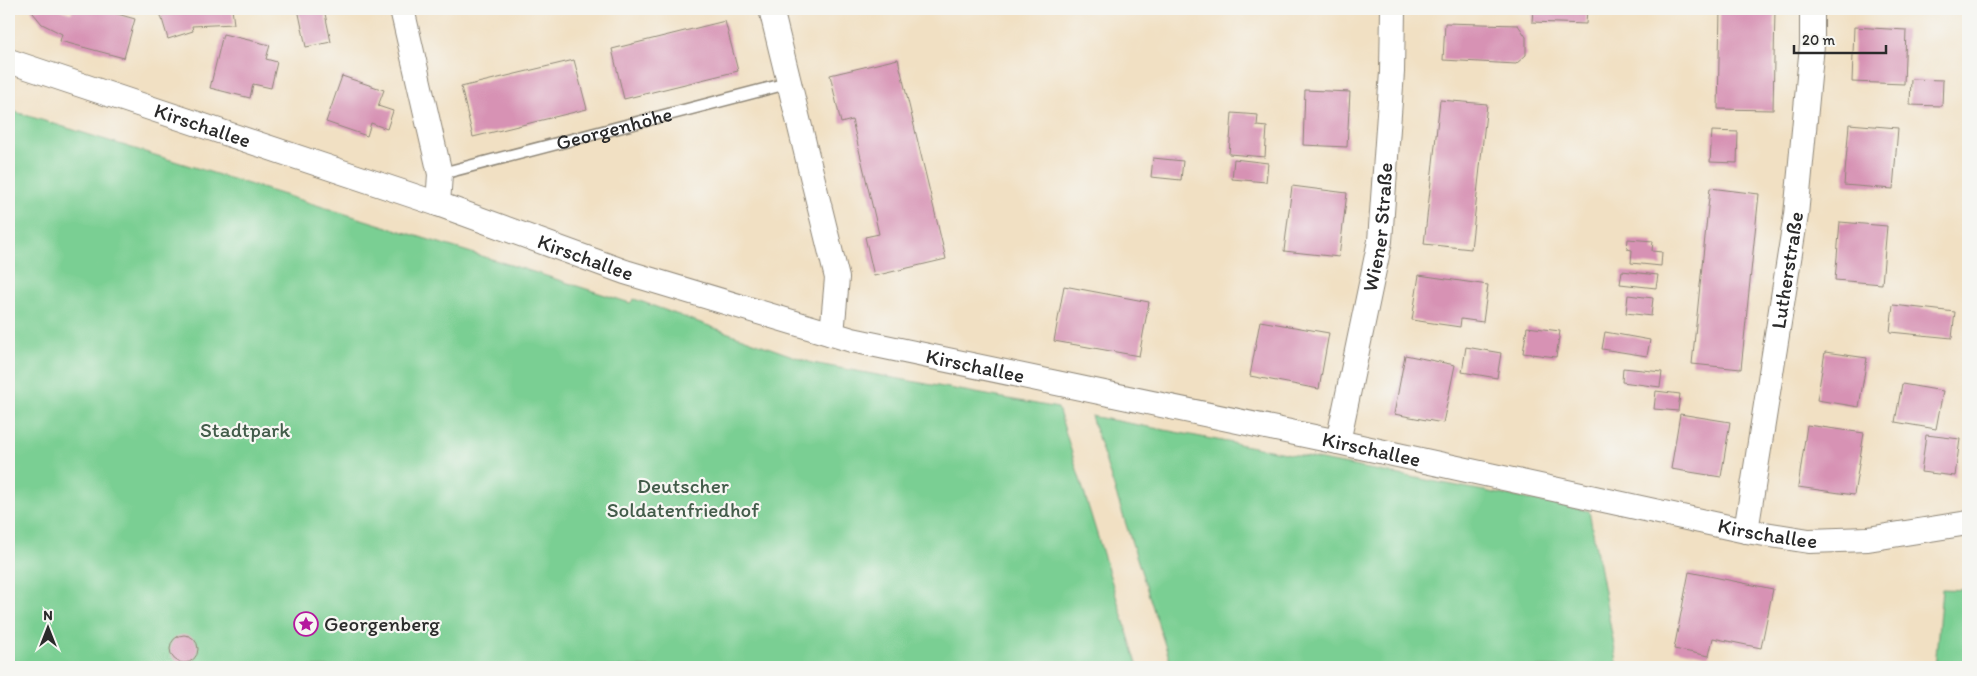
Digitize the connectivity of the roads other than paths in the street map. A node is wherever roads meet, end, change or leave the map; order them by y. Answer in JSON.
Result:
{"nodes":[{"id":1,"x":402,"y":9,"type":"edge"},
{"id":2,"x":771,"y":9,"type":"edge"},
{"id":3,"x":1393,"y":9,"type":"edge"},
{"id":4,"x":1812,"y":9,"type":"edge"},
{"id":5,"x":9,"y":61,"type":"edge"},
{"id":6,"x":789,"y":83,"type":"junction"},
{"id":7,"x":440,"y":174,"type":"junction"},
{"id":8,"x":438,"y":204,"type":"junction"},
{"id":9,"x":832,"y":334,"type":"junction"},
{"id":10,"x":1338,"y":442,"type":"junction"},
{"id":11,"x":1968,"y":523,"type":"edge"},
{"id":12,"x":1746,"y":531,"type":"junction"}],
"edges":[{"from":1,"to":7,"type":"street"},
{"from":2,"to":6,"type":"street"},
{"from":3,"to":10,"type":"street","name":"Wiener Straße"},
{"from":4,"to":12,"type":"street","name":"Lutherstraße"},
{"from":5,"to":8,"type":"street","name":"Kirschallee"},
{"from":6,"to":7,"type":"lane","name":"Georgenhöhe"},
{"from":6,"to":9,"type":"street"},
{"from":7,"to":8,"type":"street"},
{"from":8,"to":9,"type":"street","name":"Kirschallee"},
{"from":9,"to":10,"type":"street","name":"Kirschallee"},
{"from":10,"to":12,"type":"street","name":"Kirschallee"},
{"from":11,"to":12,"type":"street","name":"Kirschallee"}]}
